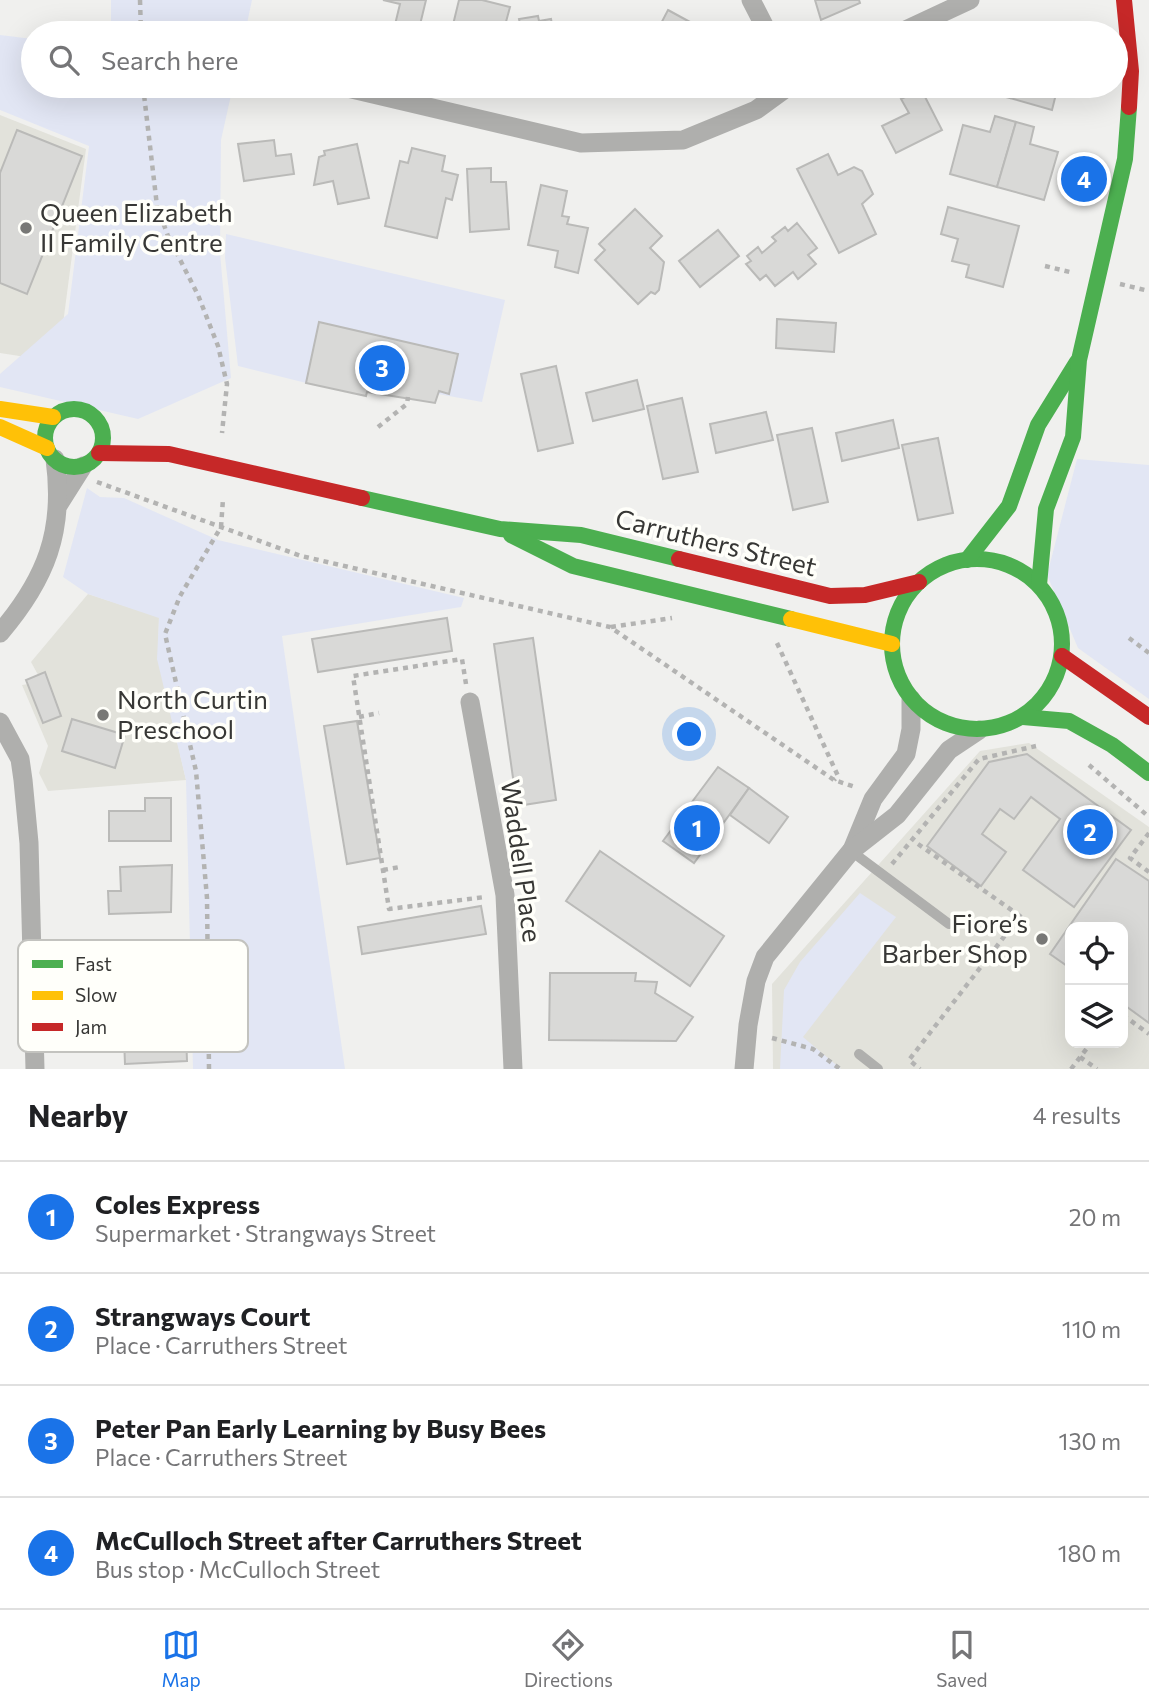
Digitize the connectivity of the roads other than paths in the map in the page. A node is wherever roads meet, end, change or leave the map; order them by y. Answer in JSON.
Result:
{"nodes":[{"id":1,"x":751,"y":0,"type":"edge"},
{"id":2,"x":970,"y":0,"type":"edge"},
{"id":3,"x":1124,"y":0,"type":"edge"},
{"id":4,"x":762,"y":21,"type":"edge"},
{"id":5,"x":925,"y":21,"type":"edge"},
{"id":6,"x":1126,"y":21,"type":"edge"},
{"id":7,"x":1128,"y":41,"type":"edge"},
{"id":8,"x":390,"y":98,"type":"edge"},
{"id":9,"x":772,"y":98,"type":"edge"},
{"id":10,"x":1079,"y":360,"type":"junction"},
{"id":11,"x":0,"y":409,"type":"edge"},
{"id":12,"x":54,"y":417,"type":"junction"},
{"id":13,"x":97,"y":419,"type":"junction"},
{"id":14,"x":0,"y":427,"type":"edge"},
{"id":15,"x":51,"y":454,"type":"junction"},
{"id":16,"x":169,"y":454,"type":"junction"},
{"id":17,"x":91,"y":466,"type":"junction"},
{"id":18,"x":59,"y":504,"type":"junction"},
{"id":19,"x":499,"y":529,"type":"junction"},
{"id":20,"x":967,"y":560,"type":"junction"},
{"id":21,"x":919,"y":582,"type":"junction"},
{"id":22,"x":1039,"y":585,"type":"junction"},
{"id":23,"x":0,"y":633,"type":"edge"},
{"id":24,"x":892,"y":644,"type":"junction"},
{"id":25,"x":1062,"y":656,"type":"junction"},
{"id":26,"x":911,"y":699,"type":"junction"},
{"id":27,"x":470,"y":702,"type":"road end"},
{"id":28,"x":1023,"y":716,"type":"junction"},
{"id":29,"x":1149,"y":717,"type":"edge"},
{"id":30,"x":0,"y":722,"type":"edge"},
{"id":31,"x":979,"y":730,"type":"junction"},
{"id":32,"x":1149,"y":773,"type":"edge"},
{"id":33,"x":851,"y":851,"type":"junction"},
{"id":34,"x":949,"y":924,"type":"dead end"},
{"id":35,"x":32,"y":940,"type":"edge"},
{"id":36,"x":859,"y":1054,"type":"dead end"},
{"id":37,"x":513,"y":1069,"type":"edge"},
{"id":38,"x":744,"y":1069,"type":"edge"},
{"id":39,"x":878,"y":1069,"type":"edge"}],
"edges":[{"from":1,"to":4,"type":"street"},
{"from":2,"to":5,"type":"street"},
{"from":3,"to":6,"type":"main road"},
{"from":7,"to":10,"type":"main road"},
{"from":8,"to":9,"type":"street"},
{"from":10,"to":20,"type":"main road"},
{"from":10,"to":22,"type":"main road"},
{"from":11,"to":12,"type":"main road"},
{"from":12,"to":13,"type":"main road"},
{"from":12,"to":15,"type":"main road"},
{"from":13,"to":16,"type":"main road","name":"Carruthers Street"},
{"from":13,"to":17,"type":"main road"},
{"from":14,"to":15,"type":"main road"},
{"from":15,"to":17,"type":"main road"},
{"from":15,"to":18,"type":"street"},
{"from":16,"to":17,"type":"main road","name":"Carruthers Street"},
{"from":16,"to":19,"type":"main road","name":"Carruthers Street"},
{"from":17,"to":18,"type":"street"},
{"from":18,"to":23,"type":"street"},
{"from":19,"to":21,"type":"main road","name":"Carruthers Street"},
{"from":19,"to":24,"type":"main road","name":"Carruthers Street"},
{"from":20,"to":21,"type":"main road"},
{"from":20,"to":22,"type":"main road"},
{"from":21,"to":24,"type":"main road"},
{"from":22,"to":25,"type":"main road"},
{"from":24,"to":26,"type":"main road"},
{"from":25,"to":28,"type":"main road"},
{"from":25,"to":29,"type":"main road"},
{"from":26,"to":31,"type":"main road"},
{"from":26,"to":33,"type":"street"},
{"from":27,"to":37,"type":"street","name":"Waddell Place"},
{"from":28,"to":31,"type":"main road"},
{"from":28,"to":32,"type":"main road"},
{"from":30,"to":35,"type":"street"},
{"from":31,"to":33,"type":"street"},
{"from":33,"to":34,"type":"lane"},
{"from":33,"to":38,"type":"street"},
{"from":36,"to":39,"type":"lane"}]}
